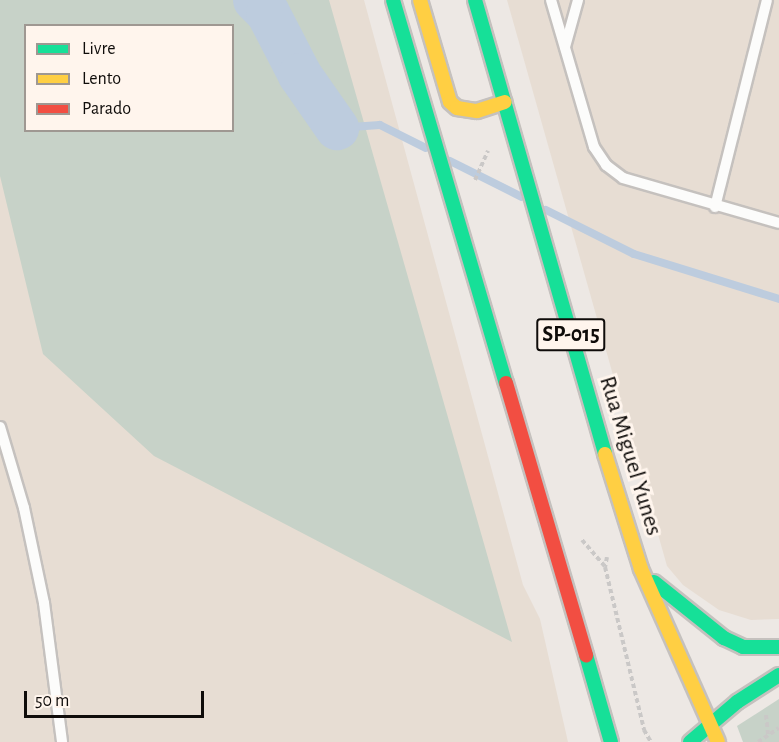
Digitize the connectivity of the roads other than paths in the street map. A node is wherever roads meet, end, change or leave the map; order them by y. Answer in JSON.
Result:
{"nodes":[{"id":1,"x":393,"y":0,"type":"edge"},
{"id":2,"x":420,"y":0,"type":"edge"},
{"id":3,"x":476,"y":0,"type":"edge"},
{"id":4,"x":551,"y":0,"type":"edge"},
{"id":5,"x":578,"y":0,"type":"edge"},
{"id":6,"x":767,"y":0,"type":"edge"},
{"id":7,"x":565,"y":47,"type":"junction"},
{"id":8,"x":505,"y":102,"type":"junction"},
{"id":9,"x":715,"y":207,"type":"junction"},
{"id":10,"x":779,"y":223,"type":"edge"},
{"id":11,"x":0,"y":427,"type":"edge"},
{"id":12,"x":641,"y":569,"type":"junction"},
{"id":13,"x":779,"y":647,"type":"edge"},
{"id":14,"x":779,"y":675,"type":"edge"},
{"id":15,"x":710,"y":722,"type":"junction"},
{"id":16,"x":62,"y":742,"type":"edge"},
{"id":17,"x":611,"y":742,"type":"edge"},
{"id":18,"x":690,"y":742,"type":"edge"},
{"id":19,"x":718,"y":742,"type":"edge"}],
"edges":[{"from":1,"to":17,"type":"main road"},
{"from":2,"to":8,"type":"main road"},
{"from":3,"to":8,"type":"main road","name":"Rua Miguel Yunes","number":"SP-015"},
{"from":4,"to":7,"type":"lane"},
{"from":5,"to":7,"type":"lane"},
{"from":6,"to":9,"type":"lane"},
{"from":7,"to":9,"type":"lane"},
{"from":8,"to":12,"type":"main road","name":"Rua Miguel Yunes","number":"SP-015"},
{"from":9,"to":10,"type":"lane"},
{"from":11,"to":16,"type":"lane"},
{"from":12,"to":13,"type":"main road"},
{"from":12,"to":15,"type":"main road","name":"Rua Miguel Yunes","number":"SP-015"},
{"from":14,"to":15,"type":"main road"},
{"from":15,"to":18,"type":"main road"},
{"from":15,"to":19,"type":"main road","name":"Rua Miguel Yunes","number":"SP-015"}]}
